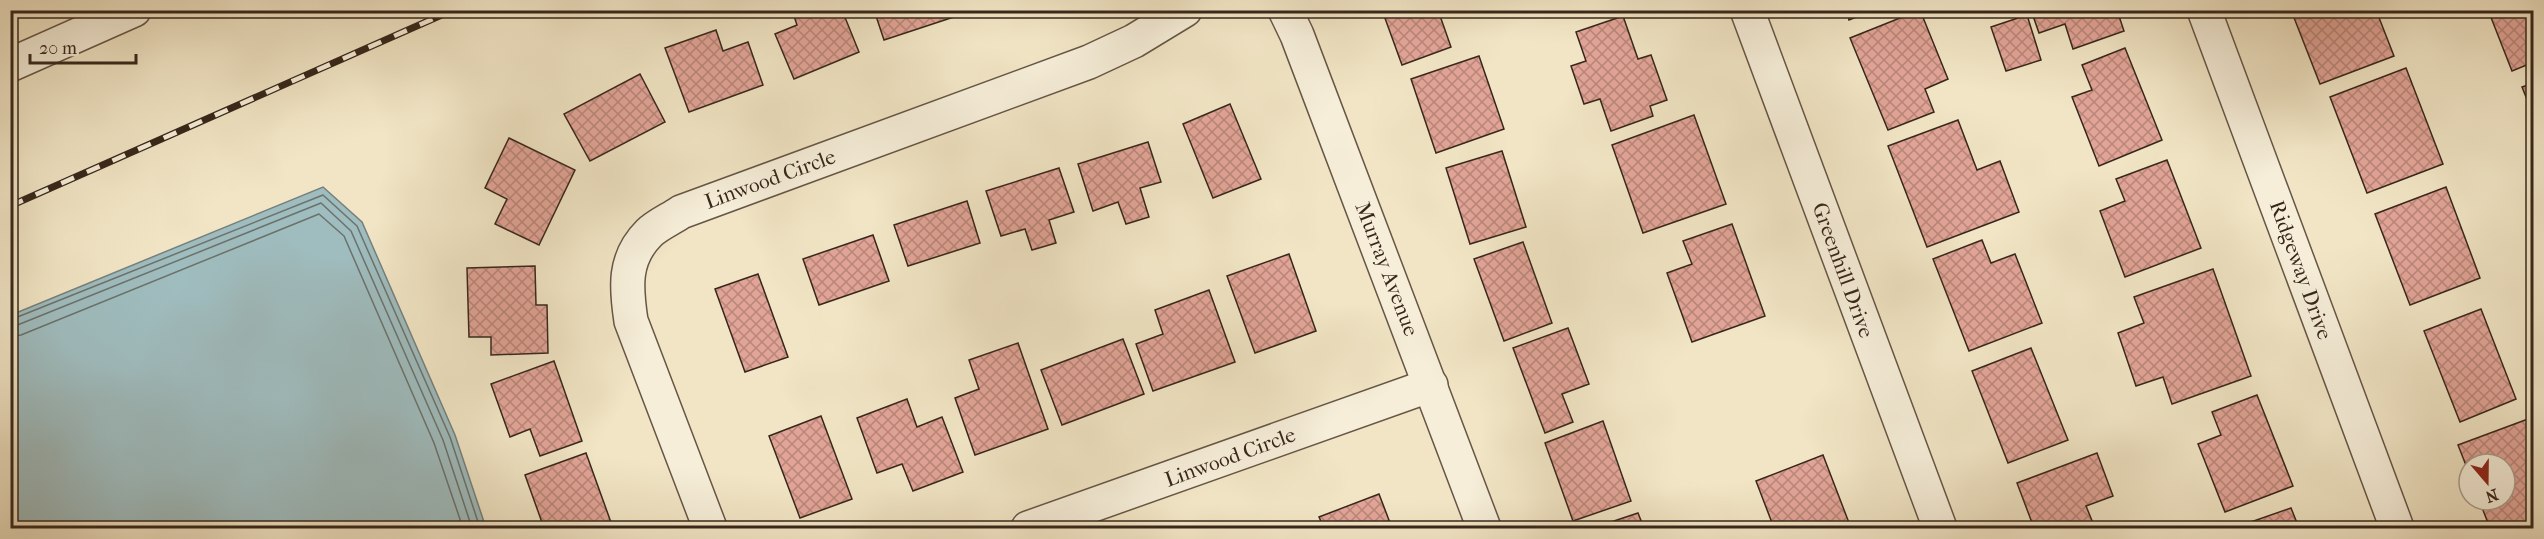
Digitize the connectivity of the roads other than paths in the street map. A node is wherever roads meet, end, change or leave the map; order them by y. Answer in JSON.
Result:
{"nodes":[{"id":1,"x":134,"y":10,"type":"edge"},
{"id":2,"x":1185,"y":10,"type":"edge"},
{"id":3,"x":1285,"y":10,"type":"edge"},
{"id":4,"x":1747,"y":10,"type":"edge"},
{"id":5,"x":2204,"y":10,"type":"edge"},
{"id":6,"x":10,"y":65,"type":"edge"},
{"id":7,"x":1431,"y":385,"type":"junction"},
{"id":8,"x":710,"y":528,"type":"edge"},
{"id":9,"x":1028,"y":528,"type":"edge"},
{"id":10,"x":1485,"y":528,"type":"edge"},
{"id":11,"x":1940,"y":528,"type":"edge"},
{"id":12,"x":2397,"y":528,"type":"edge"}],
"edges":[{"from":1,"to":6,"type":"street"},
{"from":2,"to":8,"type":"street","name":"Linwood Circle"},
{"from":3,"to":7,"type":"street","name":"Murray Avenue"},
{"from":4,"to":11,"type":"street","name":"Greenhill Drive"},
{"from":5,"to":12,"type":"street","name":"Ridgeway Drive"},
{"from":7,"to":9,"type":"street","name":"Linwood Circle"},
{"from":7,"to":10,"type":"street","name":"Murray Avenue"}]}
